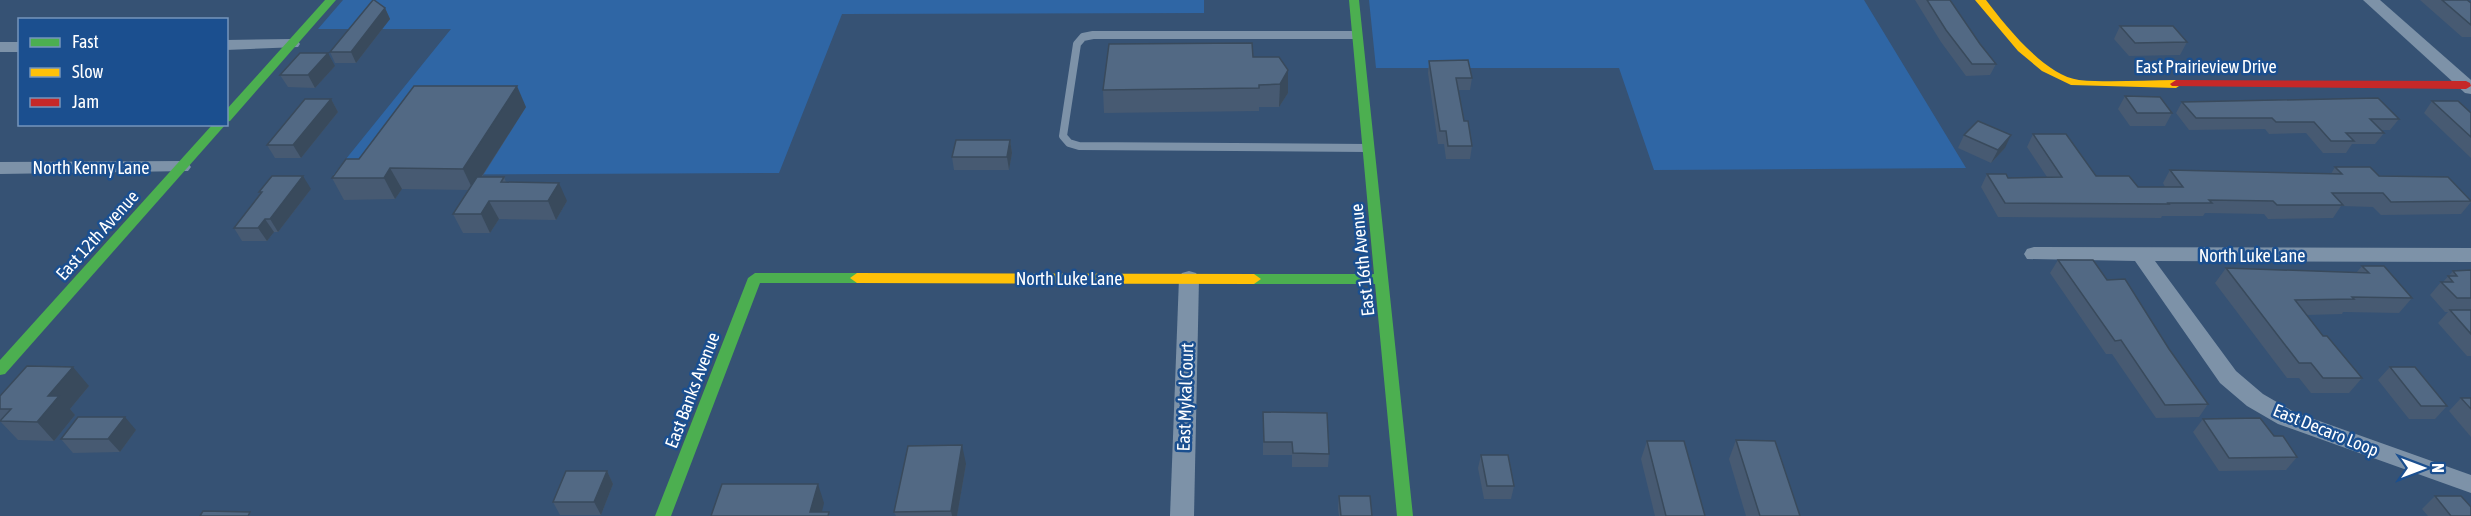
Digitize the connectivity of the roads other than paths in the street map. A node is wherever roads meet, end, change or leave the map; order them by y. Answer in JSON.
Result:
{"nodes":[{"id":1,"x":331,"y":0,"type":"edge"},
{"id":2,"x":1354,"y":0,"type":"edge"},
{"id":3,"x":1980,"y":0,"type":"edge"},
{"id":4,"x":2372,"y":0,"type":"edge"},
{"id":5,"x":1357,"y":34,"type":"junction"},
{"id":6,"x":292,"y":44,"type":"junction"},
{"id":7,"x":228,"y":45,"type":"edge"},
{"id":8,"x":0,"y":47,"type":"edge"},
{"id":9,"x":18,"y":47,"type":"edge"},
{"id":10,"x":2468,"y":87,"type":"edge"},
{"id":11,"x":228,"y":115,"type":"edge"},
{"id":12,"x":218,"y":126,"type":"edge"},
{"id":13,"x":1369,"y":148,"type":"junction"},
{"id":14,"x":182,"y":167,"type":"junction"},
{"id":15,"x":0,"y":168,"type":"edge"},
{"id":16,"x":2034,"y":254,"type":"dead end"},
{"id":17,"x":2140,"y":254,"type":"junction"},
{"id":18,"x":2471,"y":255,"type":"edge"},
{"id":19,"x":755,"y":278,"type":"joint"},
{"id":20,"x":1189,"y":278,"type":"junction"},
{"id":21,"x":1382,"y":279,"type":"junction"},
{"id":22,"x":0,"y":370,"type":"edge"},
{"id":23,"x":2471,"y":484,"type":"edge"},
{"id":24,"x":663,"y":516,"type":"edge"},
{"id":25,"x":1182,"y":516,"type":"edge"},
{"id":26,"x":1405,"y":516,"type":"edge"}],
"edges":[{"from":1,"to":6,"type":"street"},
{"from":2,"to":5,"type":"street","name":"East 16th Avenue"},
{"from":3,"to":10,"type":"street","name":"East Prairieview Drive"},
{"from":4,"to":10,"type":"street"},
{"from":5,"to":13,"type":"street","name":"East 16th Avenue"},
{"from":5,"to":13,"type":"lane"},
{"from":6,"to":7,"type":"street"},
{"from":6,"to":11,"type":"street"},
{"from":8,"to":9,"type":"street"},
{"from":12,"to":14,"type":"street","name":"East 12th Avenue"},
{"from":13,"to":21,"type":"street","name":"East 16th Avenue"},
{"from":14,"to":15,"type":"street","name":"North Kenny Lane"},
{"from":14,"to":22,"type":"street","name":"East 12th Avenue"},
{"from":16,"to":17,"type":"street","name":"North Luke Lane"},
{"from":17,"to":18,"type":"street","name":"North Luke Lane"},
{"from":17,"to":23,"type":"street","name":"East Decaro Loop"},
{"from":19,"to":20,"type":"street","name":"North Luke Lane"},
{"from":19,"to":24,"type":"street","name":"East Banks Avenue"},
{"from":20,"to":21,"type":"street","name":"North Luke Lane"},
{"from":20,"to":25,"type":"street","name":"East Mykal Court"},
{"from":21,"to":26,"type":"street","name":"East 16th Avenue"}]}
